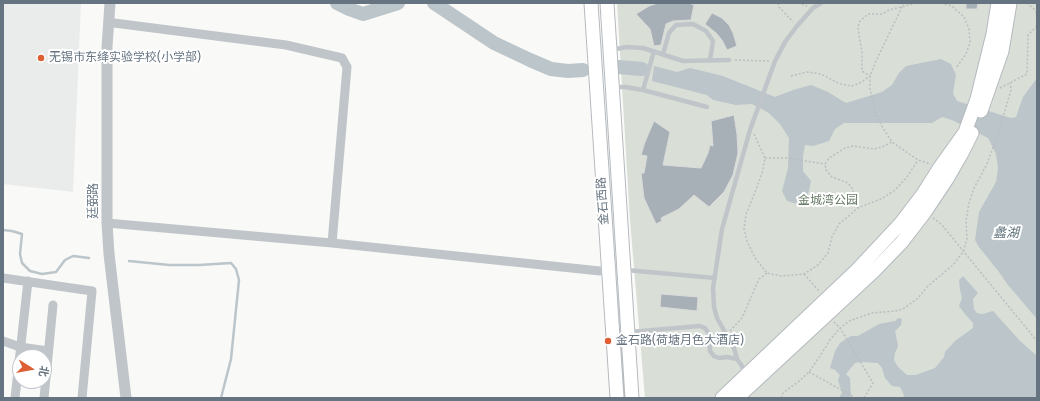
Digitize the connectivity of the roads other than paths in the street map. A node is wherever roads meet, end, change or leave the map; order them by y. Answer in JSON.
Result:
{"nodes":[{"id":1,"x":110,"y":3,"type":"edge"},
{"id":2,"x":116,"y":3,"type":"edge"},
{"id":3,"x":591,"y":3,"type":"edge"},
{"id":4,"x":607,"y":3,"type":"edge"},
{"id":5,"x":821,"y":3,"type":"edge"},
{"id":6,"x":998,"y":3,"type":"edge"},
{"id":7,"x":1010,"y":3,"type":"edge"},
{"id":8,"x":114,"y":23,"type":"junction"},
{"id":9,"x":610,"y":50,"type":"junction"},
{"id":10,"x":654,"y":51,"type":"junction"},
{"id":11,"x":663,"y":54,"type":"junction"},
{"id":12,"x":710,"y":60,"type":"junction"},
{"id":13,"x":729,"y":60,"type":"road end"},
{"id":14,"x":613,"y":87,"type":"junction"},
{"id":15,"x":643,"y":90,"type":"junction"},
{"id":16,"x":981,"y":102,"type":"junction"},
{"id":17,"x":707,"y":107,"type":"dead end"},
{"id":18,"x":968,"y":133,"type":"junction"},
{"id":19,"x":110,"y":223,"type":"junction"},
{"id":20,"x":332,"y":243,"type":"junction"},
{"id":21,"x":608,"y":270,"type":"junction"},
{"id":22,"x":624,"y":270,"type":"junction"},
{"id":23,"x":3,"y":278,"type":"edge"},
{"id":24,"x":715,"y":278,"type":"junction"},
{"id":25,"x":28,"y":281,"type":"junction"},
{"id":26,"x":53,"y":305,"type":"dead end"},
{"id":27,"x":628,"y":332,"type":"junction"},
{"id":28,"x":3,"y":341,"type":"edge"},
{"id":29,"x":20,"y":347,"type":"junction"},
{"id":30,"x":34,"y":349,"type":"edge"},
{"id":31,"x":48,"y":349,"type":"edge"},
{"id":32,"x":737,"y":359,"type":"junction"},
{"id":33,"x":745,"y":388,"type":"edge"},
{"id":34,"x":15,"y":398,"type":"edge"},
{"id":35,"x":82,"y":398,"type":"edge"},
{"id":36,"x":126,"y":398,"type":"edge"},
{"id":37,"x":132,"y":398,"type":"edge"},
{"id":38,"x":617,"y":398,"type":"edge"},
{"id":39,"x":632,"y":398,"type":"edge"},
{"id":40,"x":722,"y":398,"type":"edge"}],
"edges":[{"from":1,"to":19,"type":"street","name":"廷弼路"},
{"from":2,"to":8,"type":"street","name":"廷弼路"},
{"from":3,"to":21,"type":"main road","name":"金石西路"},
{"from":4,"to":9,"type":"main road","name":"金石西路"},
{"from":5,"to":24,"type":"lane"},
{"from":6,"to":16,"type":"main road"},
{"from":7,"to":16,"type":"main road"},
{"from":8,"to":19,"type":"street","name":"廷弼路"},
{"from":8,"to":20,"type":"street"},
{"from":9,"to":10,"type":"lane"},
{"from":9,"to":14,"type":"main road","name":"金石西路"},
{"from":10,"to":11,"type":"lane"},
{"from":10,"to":15,"type":"lane"},
{"from":11,"to":12,"type":"lane"},
{"from":11,"to":12,"type":"lane"},
{"from":12,"to":13,"type":"lane"},
{"from":14,"to":15,"type":"lane"},
{"from":14,"to":22,"type":"main road","name":"金石西路"},
{"from":15,"to":17,"type":"lane"},
{"from":16,"to":18,"type":"main road"},
{"from":18,"to":33,"type":"main road"},
{"from":18,"to":33,"type":"main road"},
{"from":19,"to":20,"type":"street"},
{"from":19,"to":36,"type":"street","name":"廷弼路"},
{"from":19,"to":37,"type":"street","name":"廷弼路"},
{"from":20,"to":21,"type":"street"},
{"from":21,"to":22,"type":"street"},
{"from":21,"to":38,"type":"main road","name":"金石西路"},
{"from":22,"to":24,"type":"lane"},
{"from":22,"to":27,"type":"main road","name":"金石西路"},
{"from":23,"to":25,"type":"street"},
{"from":24,"to":32,"type":"lane"},
{"from":25,"to":29,"type":"street"},
{"from":25,"to":35,"type":"street"},
{"from":26,"to":31,"type":"street"},
{"from":27,"to":32,"type":"lane"},
{"from":27,"to":39,"type":"main road","name":"金石西路"},
{"from":28,"to":29,"type":"street"},
{"from":29,"to":30,"type":"street"},
{"from":29,"to":34,"type":"street"},
{"from":32,"to":33,"type":"lane"},
{"from":33,"to":40,"type":"main road"}]}
